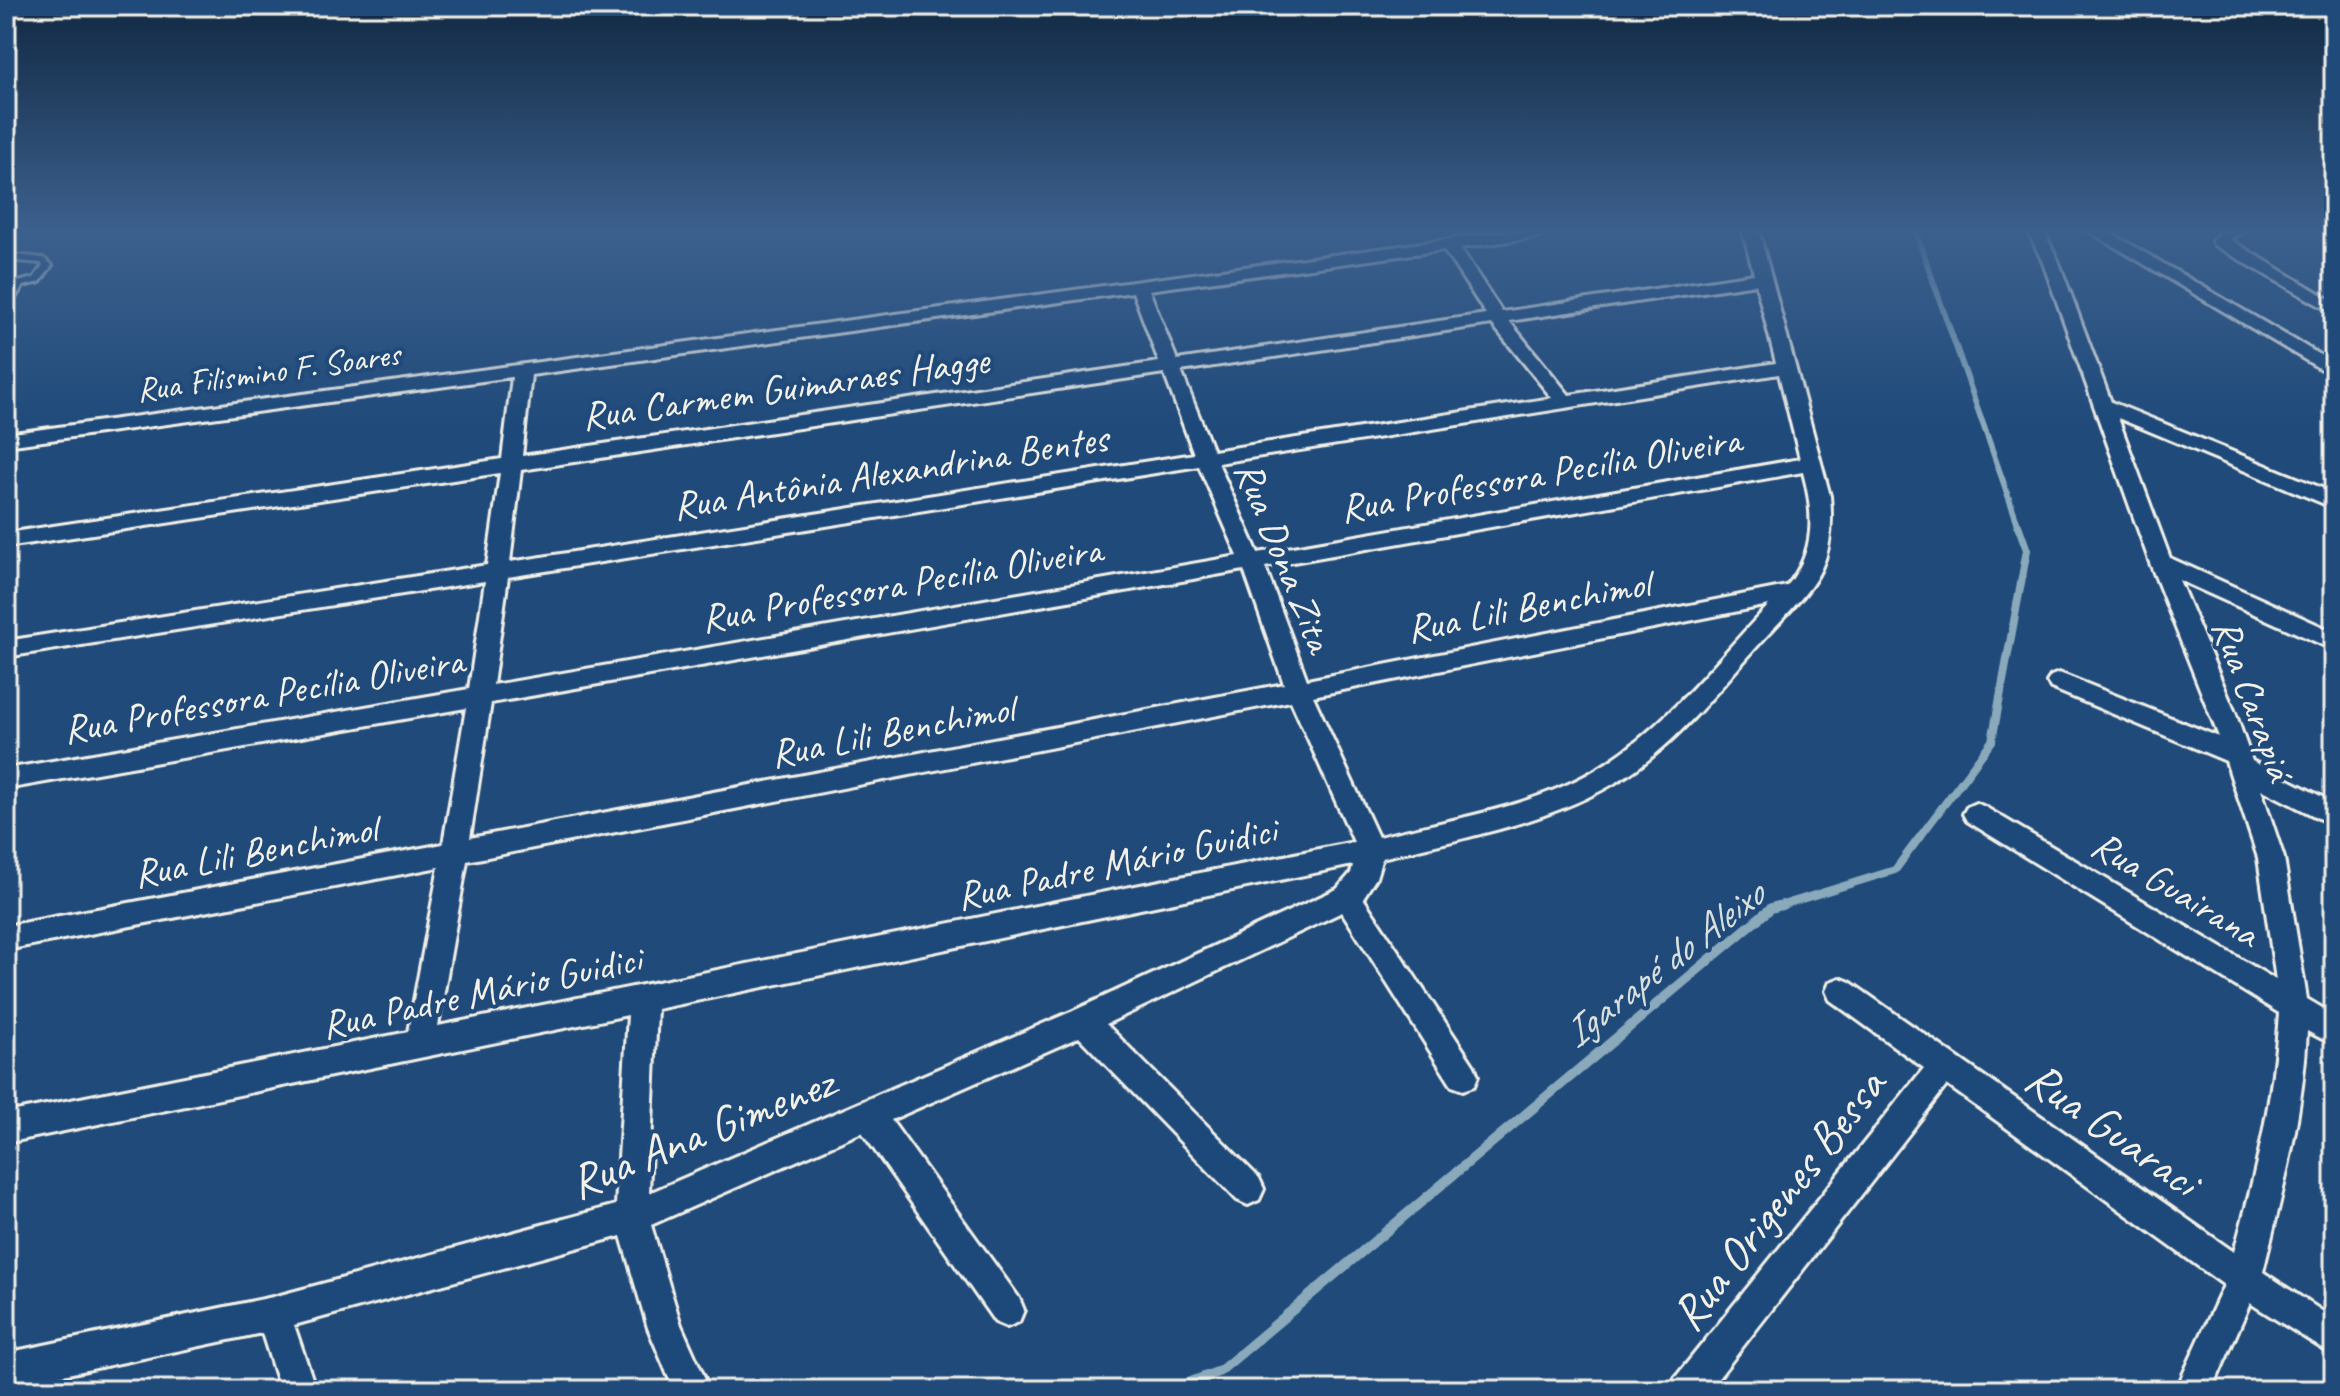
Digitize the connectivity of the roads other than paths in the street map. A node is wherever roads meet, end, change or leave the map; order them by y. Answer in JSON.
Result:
{"nodes":[{"id":1,"x":1055,"y":297,"type":"edge"},
{"id":2,"x":1143,"y":297,"type":"edge"},
{"id":3,"x":1483,"y":297,"type":"edge"},
{"id":4,"x":1636,"y":297,"type":"edge"},
{"id":5,"x":1769,"y":297,"type":"edge"},
{"id":6,"x":2064,"y":297,"type":"edge"},
{"id":7,"x":2209,"y":297,"type":"edge"},
{"id":8,"x":2314,"y":297,"type":"edge"},
{"id":9,"x":2334,"y":309,"type":"edge"},
{"id":10,"x":1497,"y":318,"type":"junction"},
{"id":11,"x":1170,"y":367,"type":"junction"},
{"id":12,"x":1785,"y":367,"type":"junction"},
{"id":13,"x":522,"y":368,"type":"junction"},
{"id":14,"x":2334,"y":371,"type":"edge"},
{"id":15,"x":1564,"y":401,"type":"junction"},
{"id":16,"x":2103,"y":405,"type":"junction"},
{"id":17,"x":6,"y":440,"type":"edge"},
{"id":18,"x":1207,"y":457,"type":"junction"},
{"id":19,"x":512,"y":463,"type":"junction"},
{"id":20,"x":1810,"y":464,"type":"junction"},
{"id":21,"x":2334,"y":501,"type":"edge"},
{"id":22,"x":6,"y":540,"type":"edge"},
{"id":23,"x":1252,"y":562,"type":"junction"},
{"id":24,"x":2161,"y":563,"type":"junction"},
{"id":25,"x":500,"y":568,"type":"junction"},
{"id":26,"x":1792,"y":593,"type":"junction"},
{"id":27,"x":2334,"y":642,"type":"edge"},
{"id":28,"x":6,"y":649,"type":"edge"},
{"id":29,"x":2059,"y":682,"type":"dead end"},
{"id":30,"x":1298,"y":689,"type":"junction"},
{"id":31,"x":480,"y":694,"type":"junction"},
{"id":32,"x":2238,"y":760,"type":"junction"},
{"id":33,"x":6,"y":779,"type":"edge"},
{"id":34,"x":1976,"y":814,"type":"dead end"},
{"id":35,"x":2334,"y":815,"type":"edge"},
{"id":36,"x":457,"y":850,"type":"junction"},
{"id":37,"x":1371,"y":850,"type":"junction"},
{"id":38,"x":1347,"y":897,"type":"junction"},
{"id":39,"x":6,"y":938,"type":"edge"},
{"id":40,"x":1840,"y":991,"type":"dead end"},
{"id":41,"x":643,"y":999,"type":"junction"},
{"id":42,"x":2294,"y":1007,"type":"junction"},
{"id":43,"x":1083,"y":1021,"type":"junction"},
{"id":44,"x":2334,"y":1031,"type":"edge"},
{"id":45,"x":420,"y":1045,"type":"junction"},
{"id":46,"x":1943,"y":1067,"type":"junction"},
{"id":47,"x":1463,"y":1076,"type":"dead end"},
{"id":48,"x":868,"y":1114,"type":"junction"},
{"id":49,"x":6,"y":1128,"type":"edge"},
{"id":50,"x":1248,"y":1189,"type":"dead end"},
{"id":51,"x":632,"y":1217,"type":"junction"},
{"id":52,"x":2244,"y":1279,"type":"junction"},
{"id":53,"x":1007,"y":1310,"type":"dead end"},
{"id":54,"x":273,"y":1314,"type":"junction"},
{"id":55,"x":2334,"y":1339,"type":"edge"},
{"id":56,"x":6,"y":1370,"type":"edge"},
{"id":57,"x":298,"y":1390,"type":"edge"},
{"id":58,"x":692,"y":1390,"type":"edge"},
{"id":59,"x":1687,"y":1390,"type":"edge"},
{"id":60,"x":2194,"y":1390,"type":"edge"}],
"edges":[{"from":1,"to":13,"type":"street","name":"Rua Filismino F. Soares"},
{"from":2,"to":11,"type":"street","name":"Rua Dona Zita"},
{"from":3,"to":10,"type":"street"},
{"from":4,"to":10,"type":"street","name":"Rua Carmem Guimaraes Hagge"},
{"from":5,"to":12,"type":"street","name":"Rua Padre Mário Guidici"},
{"from":6,"to":16,"type":"street","name":"Rua Carapiá"},
{"from":7,"to":14,"type":"street"},
{"from":8,"to":9,"type":"street"},
{"from":10,"to":11,"type":"street","name":"Rua Carmem Guimaraes Hagge"},
{"from":10,"to":15,"type":"street"},
{"from":11,"to":18,"type":"street","name":"Rua Dona Zita"},
{"from":11,"to":19,"type":"street","name":"Rua Carmem Guimaraes Hagge"},
{"from":12,"to":15,"type":"street","name":"Rua Antônia Alexandrina Bentes"},
{"from":12,"to":20,"type":"street","name":"Rua Padre Mário Guidici"},
{"from":13,"to":17,"type":"street","name":"Rua Filismino F. Soares"},
{"from":13,"to":19,"type":"street"},
{"from":15,"to":18,"type":"street","name":"Rua Antônia Alexandrina Bentes"},
{"from":16,"to":21,"type":"street"},
{"from":16,"to":24,"type":"street","name":"Rua Carapiá"},
{"from":18,"to":23,"type":"street","name":"Rua Dona Zita"},
{"from":18,"to":25,"type":"street","name":"Rua Antônia Alexandrina Bentes"},
{"from":19,"to":22,"type":"street","name":"Rua Carmem Guimaraes Hagge"},
{"from":19,"to":25,"type":"street"},
{"from":20,"to":23,"type":"street","name":"Rua Professora Pecília Oliveira"},
{"from":20,"to":26,"type":"street","name":"Rua Padre Mário Guidici"},
{"from":23,"to":30,"type":"street","name":"Rua Dona Zita"},
{"from":23,"to":31,"type":"street","name":"Rua Professora Pecília Oliveira"},
{"from":24,"to":27,"type":"street"},
{"from":24,"to":32,"type":"street","name":"Rua Carapiá"},
{"from":25,"to":28,"type":"street","name":"Rua Antônia Alexandrina Bentes"},
{"from":25,"to":31,"type":"street"},
{"from":26,"to":30,"type":"street","name":"Rua Lili Benchimol"},
{"from":26,"to":37,"type":"street","name":"Rua Padre Mário Guidici"},
{"from":29,"to":32,"type":"street"},
{"from":30,"to":36,"type":"street","name":"Rua Lili Benchimol"},
{"from":30,"to":37,"type":"street","name":"Rua Dona Zita"},
{"from":31,"to":33,"type":"street","name":"Rua Professora Pecília Oliveira"},
{"from":31,"to":36,"type":"street"},
{"from":32,"to":35,"type":"street"},
{"from":32,"to":42,"type":"street","name":"Rua Carapiá"},
{"from":34,"to":42,"type":"street","name":"Rua Guairana"},
{"from":36,"to":39,"type":"street","name":"Rua Lili Benchimol"},
{"from":36,"to":45,"type":"street"},
{"from":37,"to":38,"type":"street"},
{"from":37,"to":41,"type":"street","name":"Rua Padre Mário Guidici"},
{"from":38,"to":43,"type":"street","name":"Rua Ana Gimenez"},
{"from":38,"to":47,"type":"street"},
{"from":40,"to":46,"type":"street","name":"Rua Guaraci"},
{"from":41,"to":45,"type":"street","name":"Rua Padre Mário Guidici"},
{"from":41,"to":51,"type":"street"},
{"from":42,"to":44,"type":"street","name":"Rua Guairana"},
{"from":42,"to":52,"type":"street","name":"Rua Carapiá"},
{"from":43,"to":48,"type":"street","name":"Rua Ana Gimenez"},
{"from":43,"to":50,"type":"street"},
{"from":45,"to":49,"type":"street","name":"Rua Padre Mário Guidici"},
{"from":46,"to":52,"type":"street","name":"Rua Guaraci"},
{"from":46,"to":59,"type":"street","name":"Rua Origenes Bessa"},
{"from":48,"to":51,"type":"street","name":"Rua Ana Gimenez"},
{"from":48,"to":53,"type":"street"},
{"from":51,"to":54,"type":"street","name":"Rua Ana Gimenez"},
{"from":51,"to":58,"type":"street"},
{"from":52,"to":55,"type":"street","name":"Rua Guaraci"},
{"from":52,"to":60,"type":"street","name":"Rua Carapiá"},
{"from":54,"to":56,"type":"street","name":"Rua Ana Gimenez"},
{"from":54,"to":57,"type":"street"}]}
